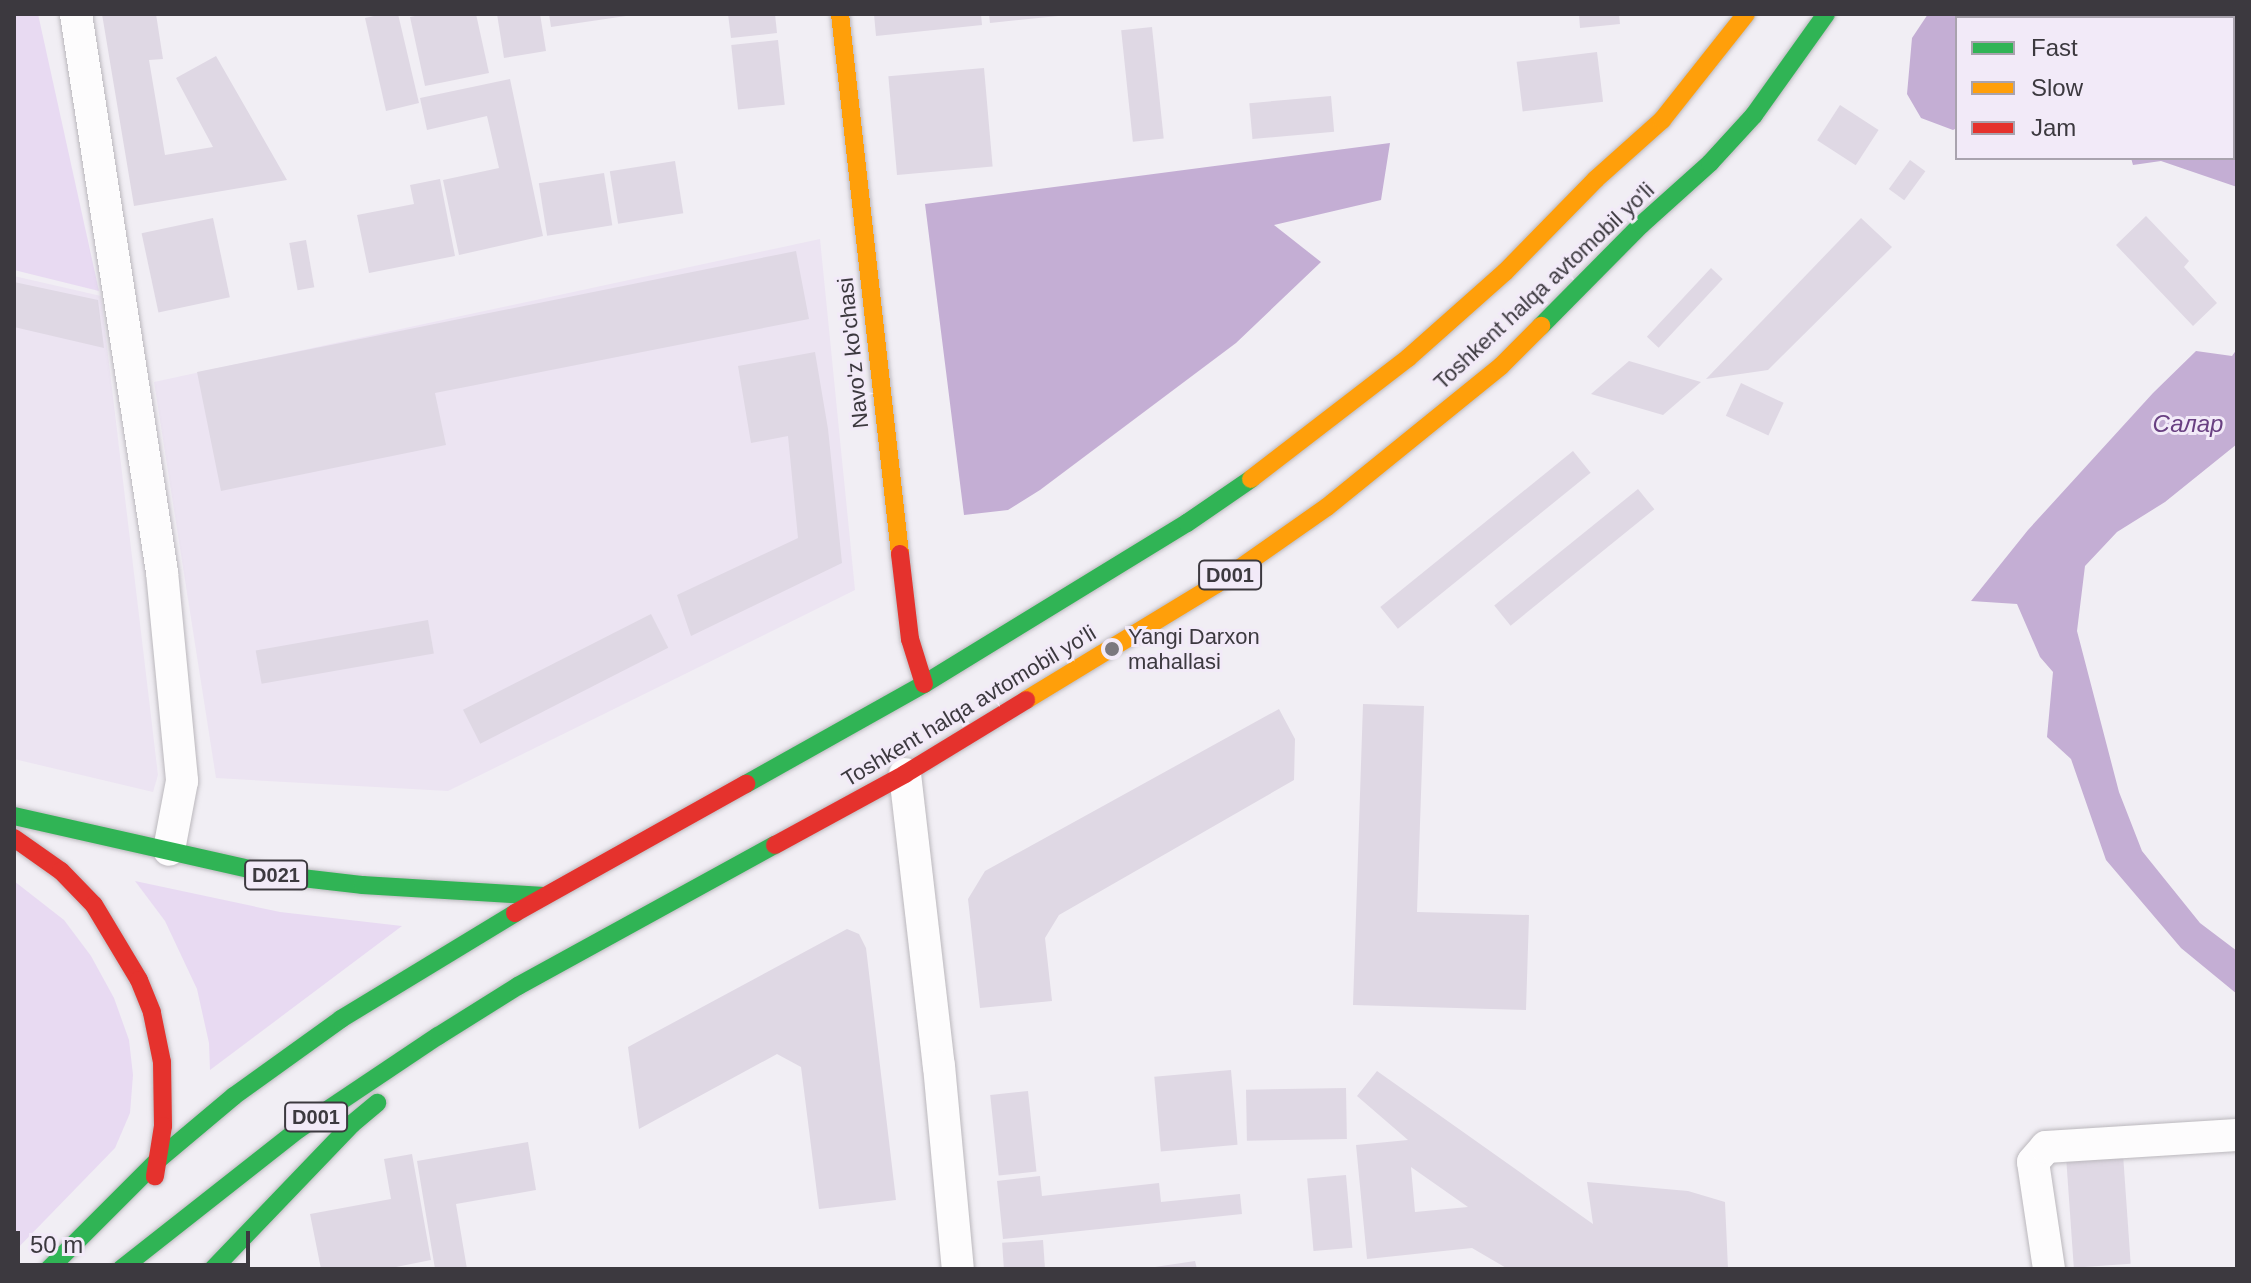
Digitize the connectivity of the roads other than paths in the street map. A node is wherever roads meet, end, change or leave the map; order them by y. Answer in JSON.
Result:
{"nodes":[{"id":1,"x":76,"y":14,"type":"edge"},
{"id":2,"x":840,"y":14,"type":"edge"},
{"id":3,"x":1826,"y":14,"type":"edge"},
{"id":4,"x":1743,"y":25,"type":"edge"},
{"id":5,"x":1768,"y":52,"type":"dead end"},
{"id":6,"x":1789,"y":69,"type":"junction"},
{"id":7,"x":924,"y":684,"type":"junction"},
{"id":8,"x":905,"y":774,"type":"junction"},
{"id":9,"x":14,"y":816,"type":"edge"},
{"id":10,"x":14,"y":838,"type":"edge"},
{"id":11,"x":169,"y":850,"type":"junction"},
{"id":12,"x":544,"y":896,"type":"junction"},
{"id":13,"x":518,"y":986,"type":"junction"},
{"id":14,"x":2237,"y":1135,"type":"edge"},
{"id":15,"x":159,"y":1159,"type":"junction"},
{"id":16,"x":149,"y":1199,"type":"dead end"},
{"id":17,"x":141,"y":1225,"type":"dead end"},
{"id":18,"x":123,"y":1267,"type":"edge"},
{"id":19,"x":49,"y":1269,"type":"edge"},
{"id":20,"x":213,"y":1269,"type":"edge"},
{"id":21,"x":958,"y":1269,"type":"edge"},
{"id":22,"x":2049,"y":1269,"type":"edge"}],
"edges":[{"from":1,"to":11,"type":"street"},
{"from":2,"to":7,"type":"main road","name":"Navo'z ko'chasi"},
{"from":3,"to":6,"type":"main road","name":"Toshkent halqa avtomobil yo'li","number":"D001"},
{"from":4,"to":7,"type":"main road","name":"Toshkent halqa avtomobil yo'li"},
{"from":5,"to":6,"type":"main road"},
{"from":6,"to":8,"type":"main road","name":"Toshkent halqa avtomobil yo'li","number":"D001"},
{"from":7,"to":12,"type":"main road","name":"Toshkent halqa avtomobil yo'li"},
{"from":8,"to":13,"type":"main road","name":"Toshkent halqa avtomobil yo'li","number":"D001"},
{"from":8,"to":21,"type":"street"},
{"from":9,"to":11,"type":"main road","number":"D021"},
{"from":10,"to":15,"type":"main road"},
{"from":11,"to":12,"type":"main road","number":"D021"},
{"from":12,"to":15,"type":"main road","name":"Toshkent halqa avtomobil yo'li"},
{"from":13,"to":18,"type":"main road","name":"Toshkent halqa avtomobil yo'li","number":"D001"},
{"from":13,"to":20,"type":"main road"},
{"from":14,"to":22,"type":"street"},
{"from":15,"to":16,"type":"main road"},
{"from":15,"to":19,"type":"main road","name":"Toshkent halqa avtomobil yo'li"},
{"from":17,"to":18,"type":"main road"}]}
